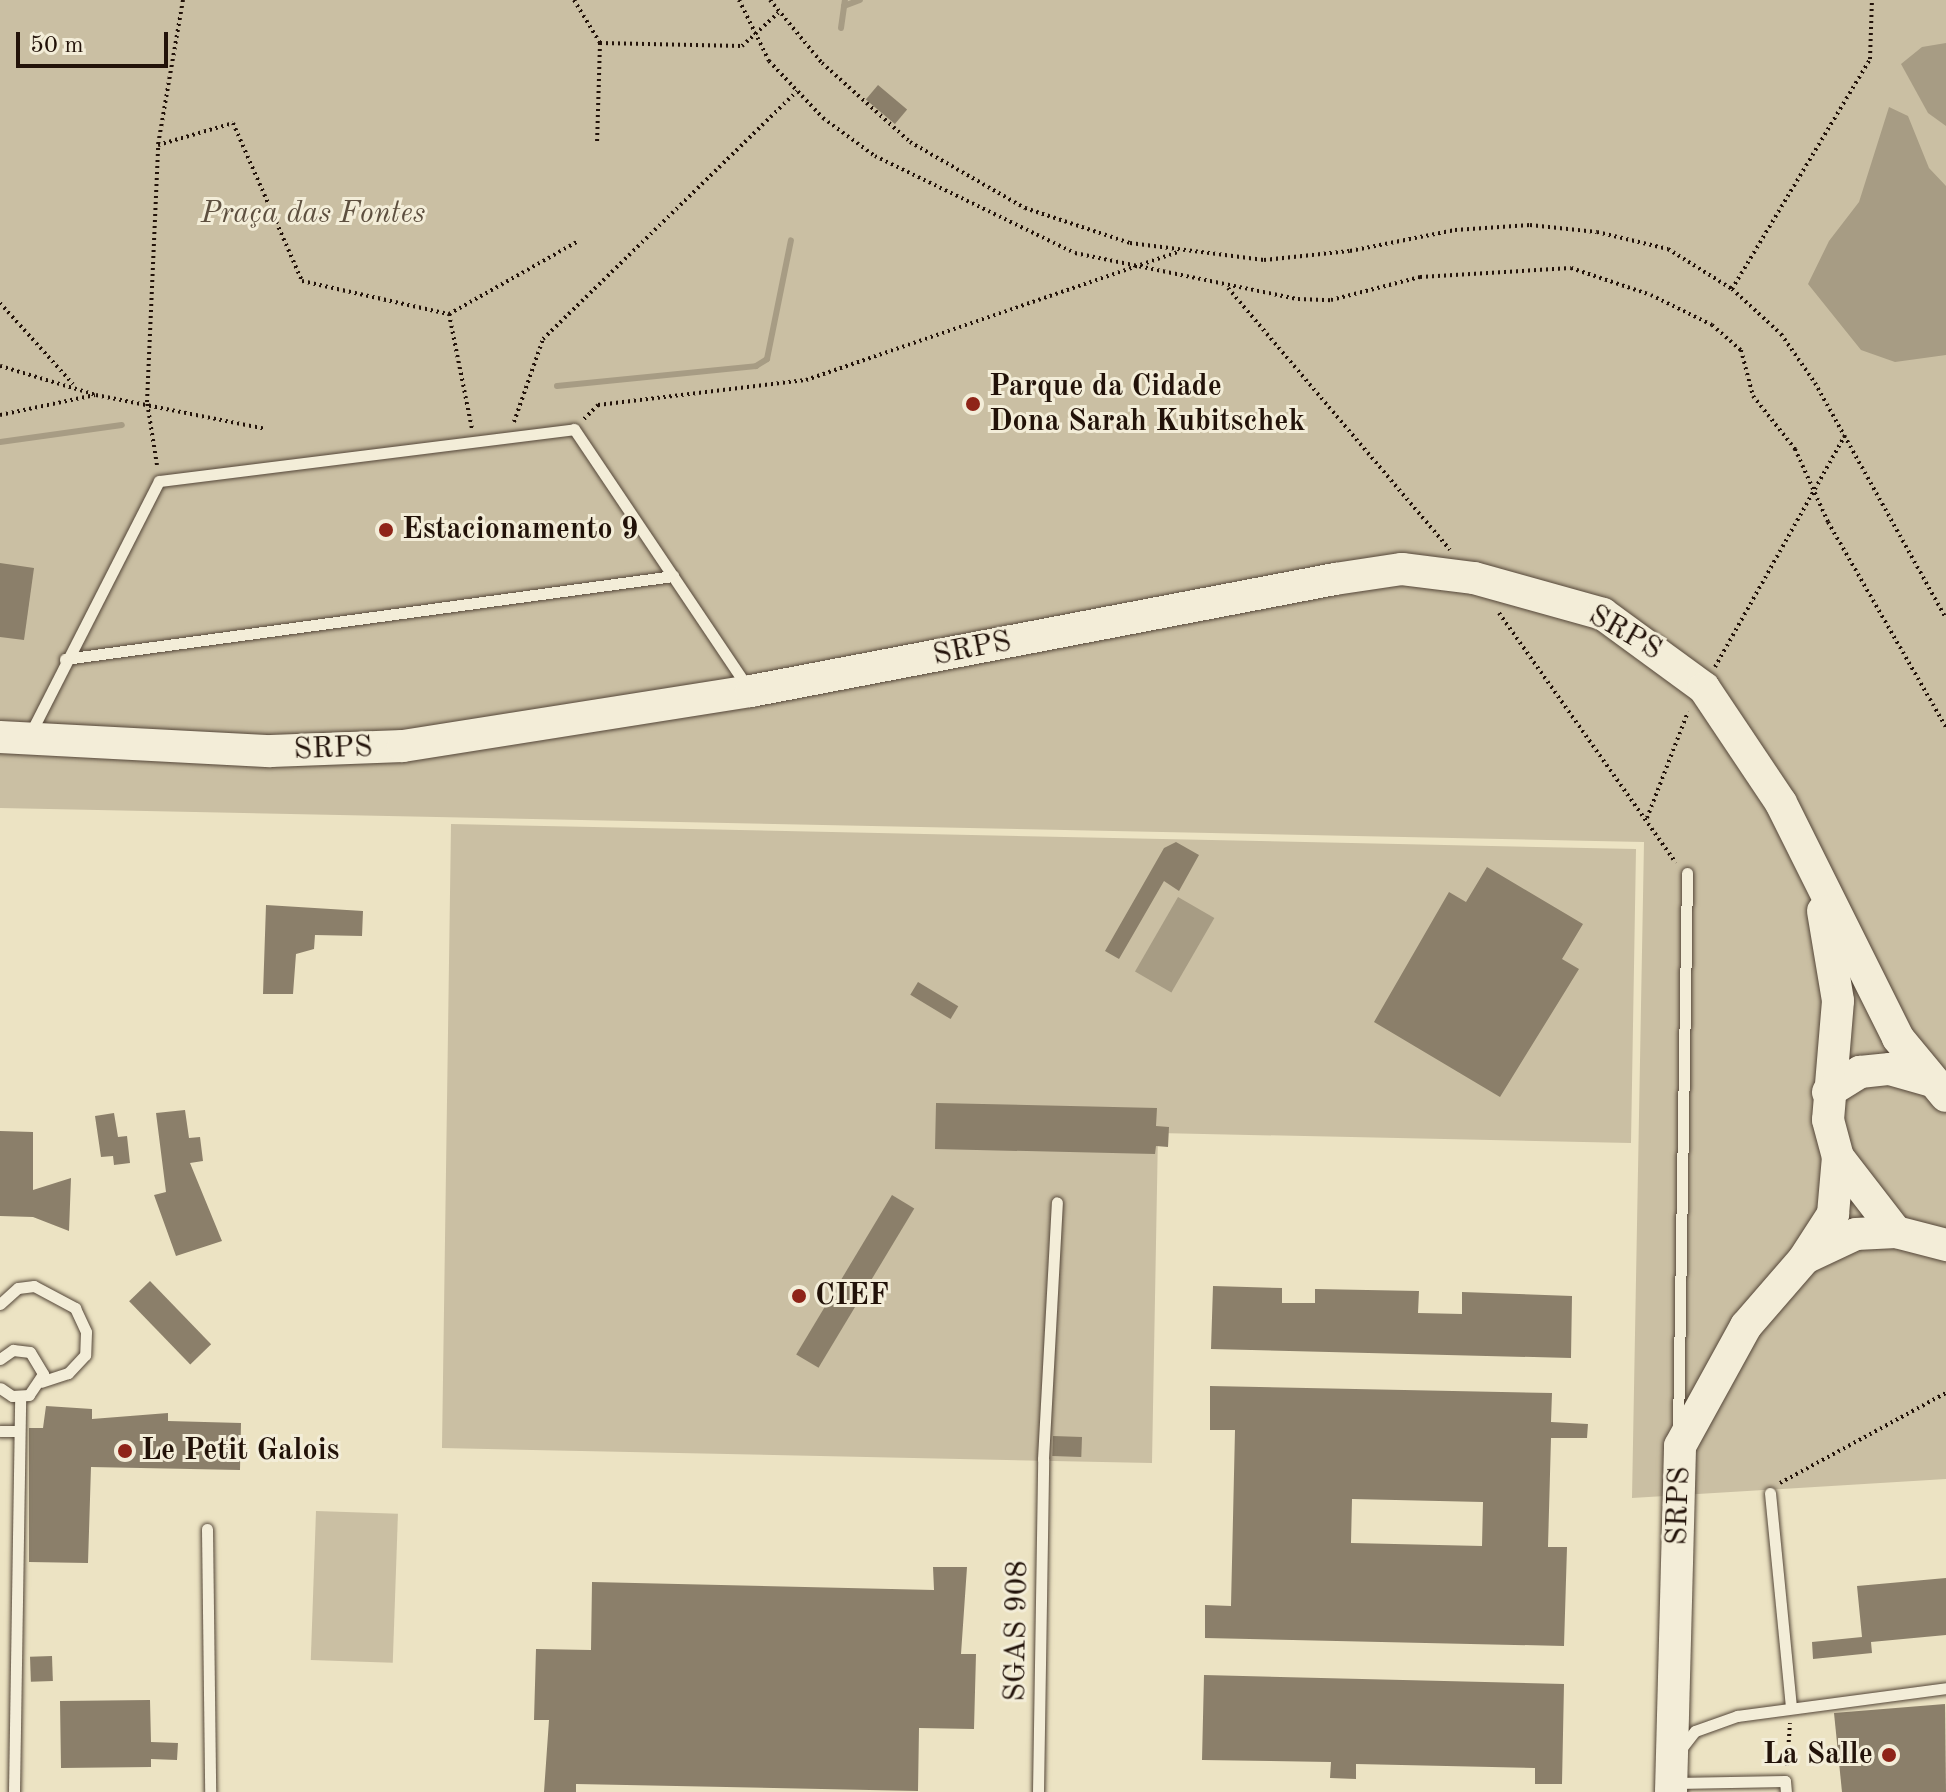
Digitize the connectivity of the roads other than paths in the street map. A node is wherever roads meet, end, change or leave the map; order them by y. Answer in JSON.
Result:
{"nodes":[{"id":1,"x":673,"y":576,"type":"junction"},
{"id":2,"x":65,"y":659,"type":"junction"},
{"id":3,"x":751,"y":691,"type":"junction"},
{"id":4,"x":14,"y":739,"type":"edge"},
{"id":5,"x":1812,"y":868,"type":"junction"},
{"id":6,"x":1687,"y":873,"type":"road end"},
{"id":7,"x":1939,"y":1088,"type":"edge"},
{"id":8,"x":1828,"y":1092,"type":"junction"},
{"id":9,"x":1838,"y":1157,"type":"junction"},
{"id":10,"x":1057,"y":1202,"type":"dead end"},
{"id":11,"x":1896,"y":1232,"type":"junction"},
{"id":12,"x":1946,"y":1245,"type":"edge"},
{"id":13,"x":1804,"y":1259,"type":"junction"},
{"id":14,"x":0,"y":1304,"type":"edge"},
{"id":15,"x":0,"y":1359,"type":"edge"},
{"id":16,"x":41,"y":1382,"type":"junction"},
{"id":17,"x":0,"y":1388,"type":"edge"},
{"id":18,"x":20,"y":1397,"type":"junction"},
{"id":19,"x":0,"y":1431,"type":"edge"},
{"id":20,"x":19,"y":1431,"type":"junction"},
{"id":21,"x":1680,"y":1446,"type":"junction"},
{"id":22,"x":1770,"y":1493,"type":"road end"},
{"id":23,"x":207,"y":1529,"type":"dead end"},
{"id":24,"x":1946,"y":1688,"type":"edge"},
{"id":25,"x":1791,"y":1707,"type":"junction"},
{"id":26,"x":1671,"y":1778,"type":"edge"},
{"id":27,"x":0,"y":1779,"type":"edge"},
{"id":28,"x":14,"y":1779,"type":"junction"},
{"id":29,"x":1786,"y":1786,"type":"edge"},
{"id":30,"x":1704,"y":1788,"type":"edge"},
{"id":31,"x":14,"y":1792,"type":"edge"},
{"id":32,"x":210,"y":1792,"type":"edge"},
{"id":33,"x":1038,"y":1792,"type":"edge"}],
"edges":[{"from":1,"to":2,"type":"lane"},
{"from":1,"to":2,"type":"lane"},
{"from":1,"to":3,"type":"lane"},
{"from":2,"to":4,"type":"lane"},
{"from":3,"to":4,"type":"main road","name":"SRPS"},
{"from":3,"to":5,"type":"main road","name":"SRPS"},
{"from":5,"to":7,"type":"main road","name":"SRPS"},
{"from":5,"to":8,"type":"main road","name":"SRPS"},
{"from":6,"to":21,"type":"lane"},
{"from":7,"to":8,"type":"main road"},
{"from":8,"to":9,"type":"main road","name":"SRPS"},
{"from":9,"to":11,"type":"main road","name":"SRPS"},
{"from":9,"to":13,"type":"main road","name":"SRPS"},
{"from":10,"to":33,"type":"lane","name":"SGAS 908"},
{"from":11,"to":12,"type":"main road","name":"SRPS"},
{"from":11,"to":13,"type":"main road","name":"SRPS"},
{"from":13,"to":21,"type":"main road","name":"SRPS"},
{"from":14,"to":16,"type":"lane"},
{"from":15,"to":16,"type":"lane"},
{"from":16,"to":18,"type":"lane"},
{"from":17,"to":18,"type":"lane"},
{"from":18,"to":20,"type":"lane"},
{"from":19,"to":20,"type":"lane"},
{"from":20,"to":28,"type":"lane"},
{"from":21,"to":26,"type":"main road","name":"SRPS"},
{"from":22,"to":25,"type":"lane"},
{"from":23,"to":32,"type":"lane"},
{"from":24,"to":25,"type":"lane"},
{"from":25,"to":26,"type":"lane"},
{"from":26,"to":30,"type":"lane"},
{"from":27,"to":28,"type":"lane"},
{"from":28,"to":31,"type":"lane"},
{"from":29,"to":30,"type":"lane"}]}
